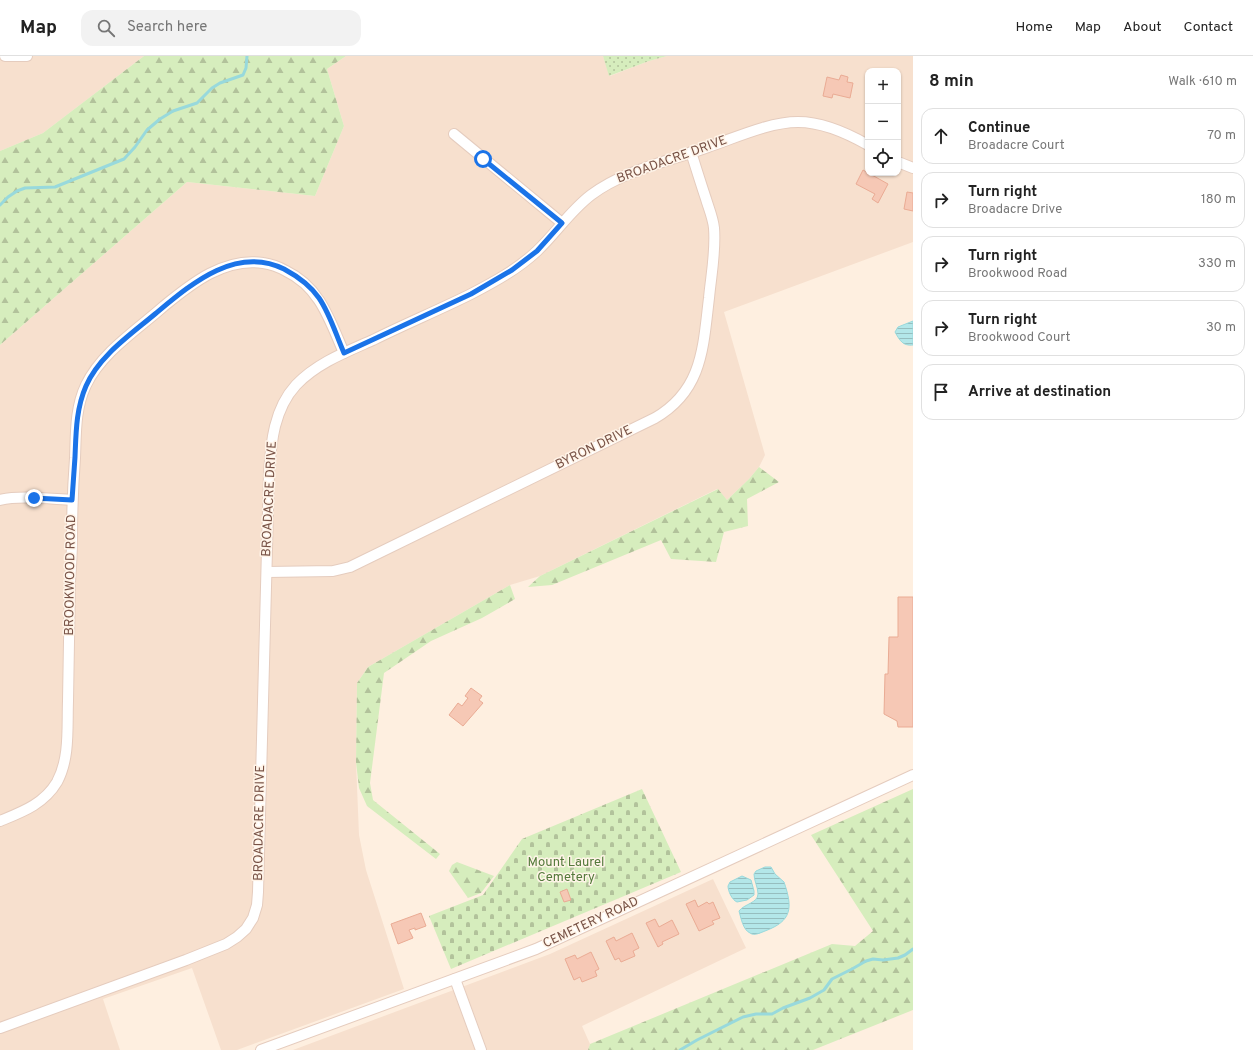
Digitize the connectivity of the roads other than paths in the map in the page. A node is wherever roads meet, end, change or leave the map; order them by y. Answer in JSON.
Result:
{"nodes":[{"id":1,"x":5,"y":56,"type":"edge"},
{"id":2,"x":27,"y":56,"type":"edge"},
{"id":3,"x":454,"y":134,"type":"dead end"},
{"id":4,"x":865,"y":144,"type":"edge"},
{"id":5,"x":691,"y":152,"type":"junction"},
{"id":6,"x":901,"y":163,"type":"edge"},
{"id":7,"x":913,"y":168,"type":"edge"},
{"id":8,"x":562,"y":223,"type":"junction"},
{"id":9,"x":344,"y":353,"type":"junction"},
{"id":10,"x":0,"y":500,"type":"edge"},
{"id":11,"x":72,"y":500,"type":"junction"},
{"id":12,"x":266,"y":572,"type":"junction"},
{"id":13,"x":913,"y":775,"type":"edge"},
{"id":14,"x":0,"y":821,"type":"edge"},
{"id":15,"x":455,"y":979,"type":"junction"},
{"id":16,"x":0,"y":1028,"type":"edge"},
{"id":17,"x":264,"y":1050,"type":"edge"},
{"id":18,"x":481,"y":1050,"type":"edge"}],
"edges":[{"from":1,"to":2,"type":"street"},
{"from":3,"to":8,"type":"street"},
{"from":4,"to":5,"type":"street","name":"BROADACRE DRIVE"},
{"from":5,"to":8,"type":"street","name":"BROADACRE DRIVE"},
{"from":5,"to":12,"type":"street","name":"BYRON DRIVE"},
{"from":6,"to":7,"type":"street"},
{"from":8,"to":9,"type":"street","name":"BROADACRE DRIVE"},
{"from":9,"to":11,"type":"street","name":"BROOKWOOD ROAD"},
{"from":9,"to":12,"type":"street","name":"BROADACRE DRIVE"},
{"from":10,"to":11,"type":"street"},
{"from":11,"to":14,"type":"street","name":"BROOKWOOD ROAD"},
{"from":12,"to":16,"type":"street","name":"BROADACRE DRIVE"},
{"from":13,"to":15,"type":"street","name":"CEMETERY ROAD"},
{"from":15,"to":17,"type":"street","name":"CEMETERY ROAD"},
{"from":15,"to":18,"type":"street"}]}
